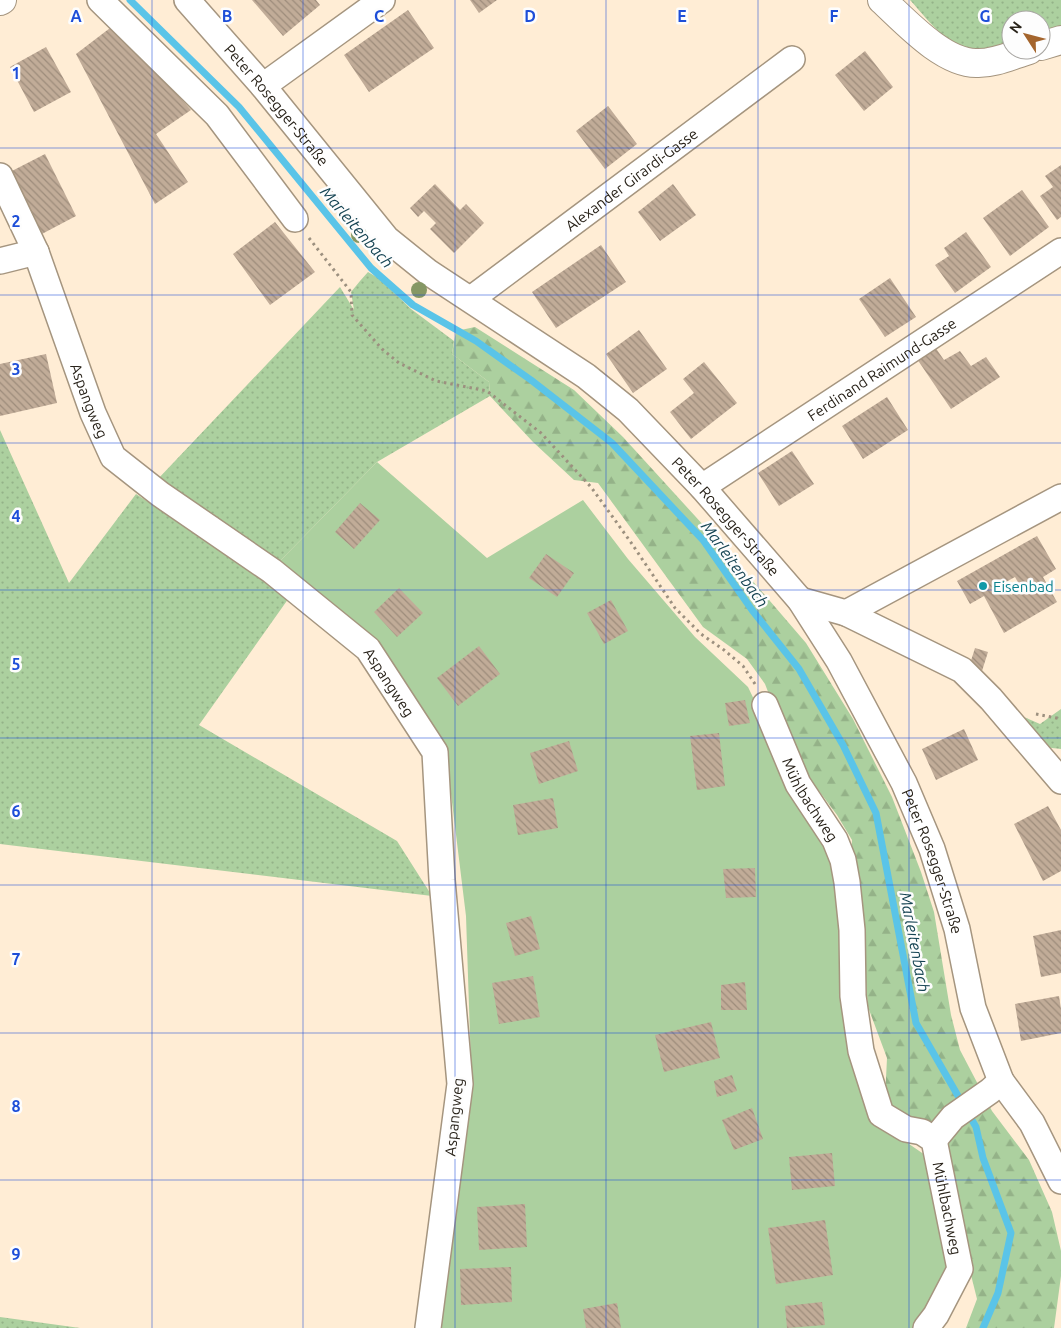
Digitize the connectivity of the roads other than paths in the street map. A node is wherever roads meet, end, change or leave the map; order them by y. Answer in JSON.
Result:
{"nodes":[{"id":1,"x":100,"y":0,"type":"edge"},
{"id":2,"x":186,"y":0,"type":"edge"},
{"id":3,"x":382,"y":0,"type":"edge"},
{"id":4,"x":882,"y":0,"type":"edge"},
{"id":5,"x":1001,"y":58,"type":"edge"},
{"id":6,"x":792,"y":59,"type":"dead end"},
{"id":7,"x":263,"y":86,"type":"junction"},
{"id":8,"x":0,"y":176,"type":"edge"},
{"id":9,"x":295,"y":219,"type":"road end"},
{"id":10,"x":1061,"y":251,"type":"edge"},
{"id":11,"x":36,"y":252,"type":"junction"},
{"id":12,"x":0,"y":262,"type":"edge"},
{"id":13,"x":471,"y":299,"type":"junction"},
{"id":14,"x":702,"y":487,"type":"junction"},
{"id":15,"x":1061,"y":497,"type":"edge"},
{"id":16,"x":800,"y":600,"type":"junction"},
{"id":17,"x":846,"y":614,"type":"junction"},
{"id":18,"x":765,"y":705,"type":"road end"},
{"id":19,"x":1061,"y":782,"type":"edge"},
{"id":20,"x":1001,"y":1081,"type":"junction"},
{"id":21,"x":934,"y":1140,"type":"junction"},
{"id":22,"x":1061,"y":1181,"type":"edge"},
{"id":23,"x":428,"y":1328,"type":"edge"},
{"id":24,"x":926,"y":1328,"type":"edge"}],
"edges":[{"from":1,"to":9,"type":"street"},
{"from":2,"to":7,"type":"street","name":"Peter Rosegger-Straße"},
{"from":3,"to":7,"type":"street"},
{"from":4,"to":5,"type":"main road"},
{"from":6,"to":13,"type":"street","name":"Alexander Girardi-Gasse"},
{"from":7,"to":13,"type":"street","name":"Peter Rosegger-Straße"},
{"from":8,"to":11,"type":"street","name":"Aspangweg"},
{"from":10,"to":14,"type":"street","name":"Ferdinand Raimund-Gasse"},
{"from":11,"to":12,"type":"street"},
{"from":11,"to":23,"type":"street","name":"Aspangweg"},
{"from":13,"to":14,"type":"street","name":"Peter Rosegger-Straße"},
{"from":14,"to":16,"type":"street","name":"Peter Rosegger-Straße"},
{"from":15,"to":17,"type":"street"},
{"from":16,"to":17,"type":"street"},
{"from":16,"to":20,"type":"street","name":"Peter Rosegger-Straße"},
{"from":17,"to":19,"type":"street"},
{"from":18,"to":21,"type":"street","name":"Mühlbachweg"},
{"from":20,"to":21,"type":"street"},
{"from":20,"to":22,"type":"street","name":"Peter Rosegger-Straße"},
{"from":21,"to":24,"type":"street","name":"Mühlbachweg"}]}
